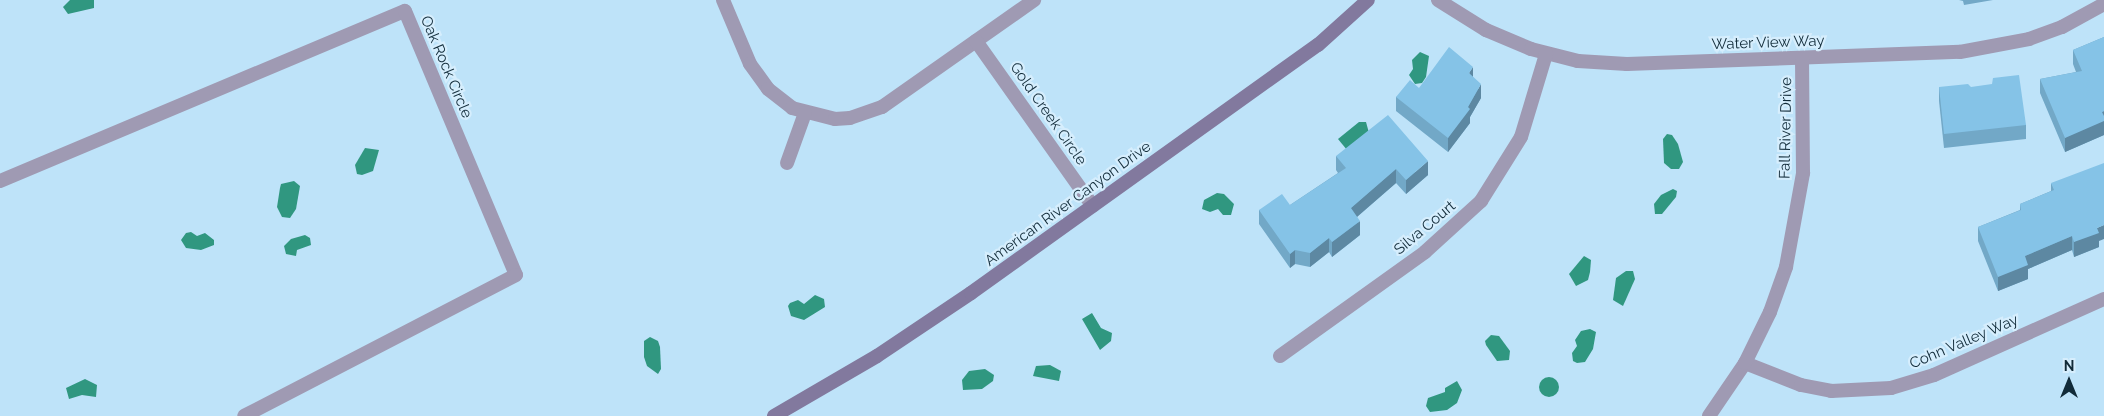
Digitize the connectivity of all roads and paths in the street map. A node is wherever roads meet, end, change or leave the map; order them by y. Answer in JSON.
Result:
{"nodes":[{"id":1,"x":723,"y":0,"type":"edge"},
{"id":2,"x":1034,"y":0,"type":"edge"},
{"id":3,"x":1368,"y":0,"type":"edge"},
{"id":4,"x":1438,"y":0,"type":"edge"},
{"id":5,"x":2104,"y":4,"type":"edge"},
{"id":6,"x":976,"y":41,"type":"junction"},
{"id":7,"x":1546,"y":54,"type":"junction"},
{"id":8,"x":1802,"y":58,"type":"junction"},
{"id":9,"x":805,"y":113,"type":"junction"},
{"id":10,"x":787,"y":163,"type":"dead end"},
{"id":11,"x":0,"y":181,"type":"edge"},
{"id":12,"x":1093,"y":206,"type":"junction"},
{"id":13,"x":2104,"y":299,"type":"edge"},
{"id":14,"x":1280,"y":356,"type":"dead end"},
{"id":15,"x":1745,"y":363,"type":"junction"},
{"id":16,"x":261,"y":412,"type":"edge"},
{"id":17,"x":244,"y":416,"type":"edge"},
{"id":18,"x":774,"y":416,"type":"edge"},
{"id":19,"x":1709,"y":416,"type":"edge"}],
"edges":[{"from":1,"to":9,"type":"street"},
{"from":2,"to":6,"type":"street"},
{"from":3,"to":12,"type":"main road","name":"American River Canyon Drive"},
{"from":4,"to":7,"type":"street","name":"Water View Way"},
{"from":5,"to":8,"type":"street","name":"Water View Way"},
{"from":6,"to":9,"type":"street"},
{"from":6,"to":12,"type":"street","name":"Gold Creek Circle"},
{"from":7,"to":8,"type":"street","name":"Water View Way"},
{"from":7,"to":14,"type":"street","name":"Silva Court"},
{"from":8,"to":15,"type":"street","name":"Fall River Drive"},
{"from":9,"to":10,"type":"street"},
{"from":11,"to":16,"type":"street","name":"Oak Rock Circle"},
{"from":12,"to":18,"type":"main road","name":"American River Canyon Drive"},
{"from":13,"to":15,"type":"street","name":"Cohn Valley Way"},
{"from":15,"to":19,"type":"street","name":"Fall River Drive"},
{"from":16,"to":17,"type":"street","name":"Oak Rock Circle"}]}
